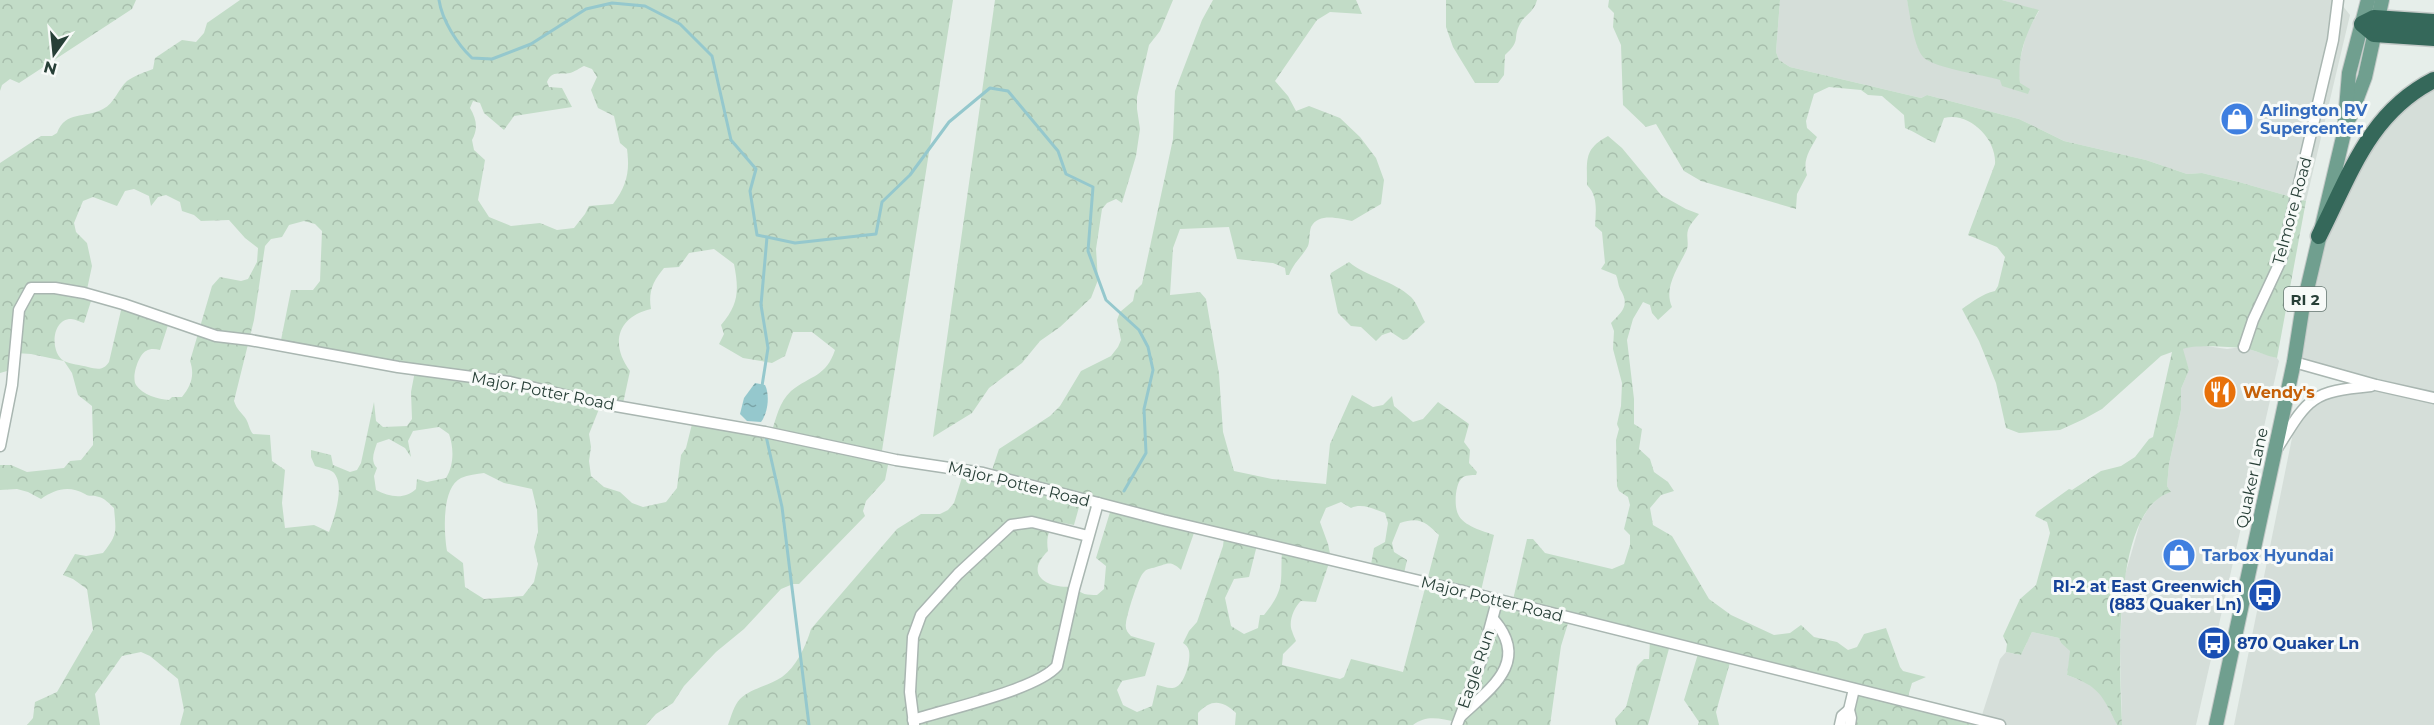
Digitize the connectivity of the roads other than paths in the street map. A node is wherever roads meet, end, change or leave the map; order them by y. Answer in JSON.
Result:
{"nodes":[{"id":1,"x":2338,"y":0,"type":"edge"},
{"id":2,"x":2368,"y":0,"type":"edge"},
{"id":3,"x":2382,"y":0,"type":"edge"},
{"id":4,"x":2434,"y":22,"type":"edge"},
{"id":5,"x":2371,"y":25,"type":"junction"},
{"id":6,"x":2434,"y":38,"type":"edge"},
{"id":7,"x":2434,"y":80,"type":"edge"},
{"id":8,"x":2319,"y":236,"type":"junction"},
{"id":9,"x":2244,"y":347,"type":"dead end"},
{"id":10,"x":2294,"y":362,"type":"junction"},
{"id":11,"x":2376,"y":385,"type":"junction"},
{"id":12,"x":2434,"y":398,"type":"edge"},
{"id":13,"x":0,"y":446,"type":"edge"},
{"id":14,"x":2274,"y":455,"type":"junction"},
{"id":15,"x":1098,"y":503,"type":"junction"},
{"id":16,"x":1088,"y":536,"type":"junction"},
{"id":17,"x":1497,"y":601,"type":"junction"},
{"id":18,"x":1494,"y":620,"type":"junction"},
{"id":19,"x":1854,"y":689,"type":"junction"},
{"id":20,"x":1849,"y":710,"type":"junction"},
{"id":21,"x":914,"y":722,"type":"edge"},
{"id":22,"x":1458,"y":722,"type":"edge"},
{"id":23,"x":1840,"y":725,"type":"edge"},
{"id":24,"x":1850,"y":725,"type":"edge"},
{"id":25,"x":2000,"y":725,"type":"edge"},
{"id":26,"x":2216,"y":725,"type":"edge"}],
"edges":[{"from":1,"to":9,"type":"street","name":"Telmore Road"},
{"from":2,"to":5,"type":"main road","name":"Quaker Lane","number":"RI 2"},
{"from":3,"to":5,"type":"main road","name":"Quaker Lane","number":"RI 2"},
{"from":4,"to":5,"type":"highway"},
{"from":5,"to":6,"type":"highway"},
{"from":5,"to":8,"type":"main road","name":"Quaker Lane","number":"RI 2"},
{"from":7,"to":8,"type":"highway"},
{"from":8,"to":10,"type":"main road","name":"Quaker Lane","number":"RI 2"},
{"from":10,"to":11,"type":"street"},
{"from":10,"to":14,"type":"main road","name":"Quaker Lane","number":"RI 2"},
{"from":11,"to":12,"type":"street"},
{"from":11,"to":14,"type":"street"},
{"from":13,"to":15,"type":"street","name":"Major Potter Road"},
{"from":14,"to":26,"type":"main road","name":"Quaker Lane","number":"RI 2"},
{"from":15,"to":16,"type":"street"},
{"from":15,"to":17,"type":"street","name":"Major Potter Road"},
{"from":16,"to":21,"type":"street"},
{"from":16,"to":21,"type":"street"},
{"from":17,"to":18,"type":"street","name":"Eagle Run"},
{"from":17,"to":19,"type":"street","name":"Major Potter Road"},
{"from":18,"to":22,"type":"street","name":"Eagle Run"},
{"from":18,"to":22,"type":"street","name":"Eagle Run"},
{"from":19,"to":20,"type":"street"},
{"from":19,"to":25,"type":"street","name":"Major Potter Road"},
{"from":20,"to":23,"type":"street"},
{"from":20,"to":24,"type":"street"}]}
